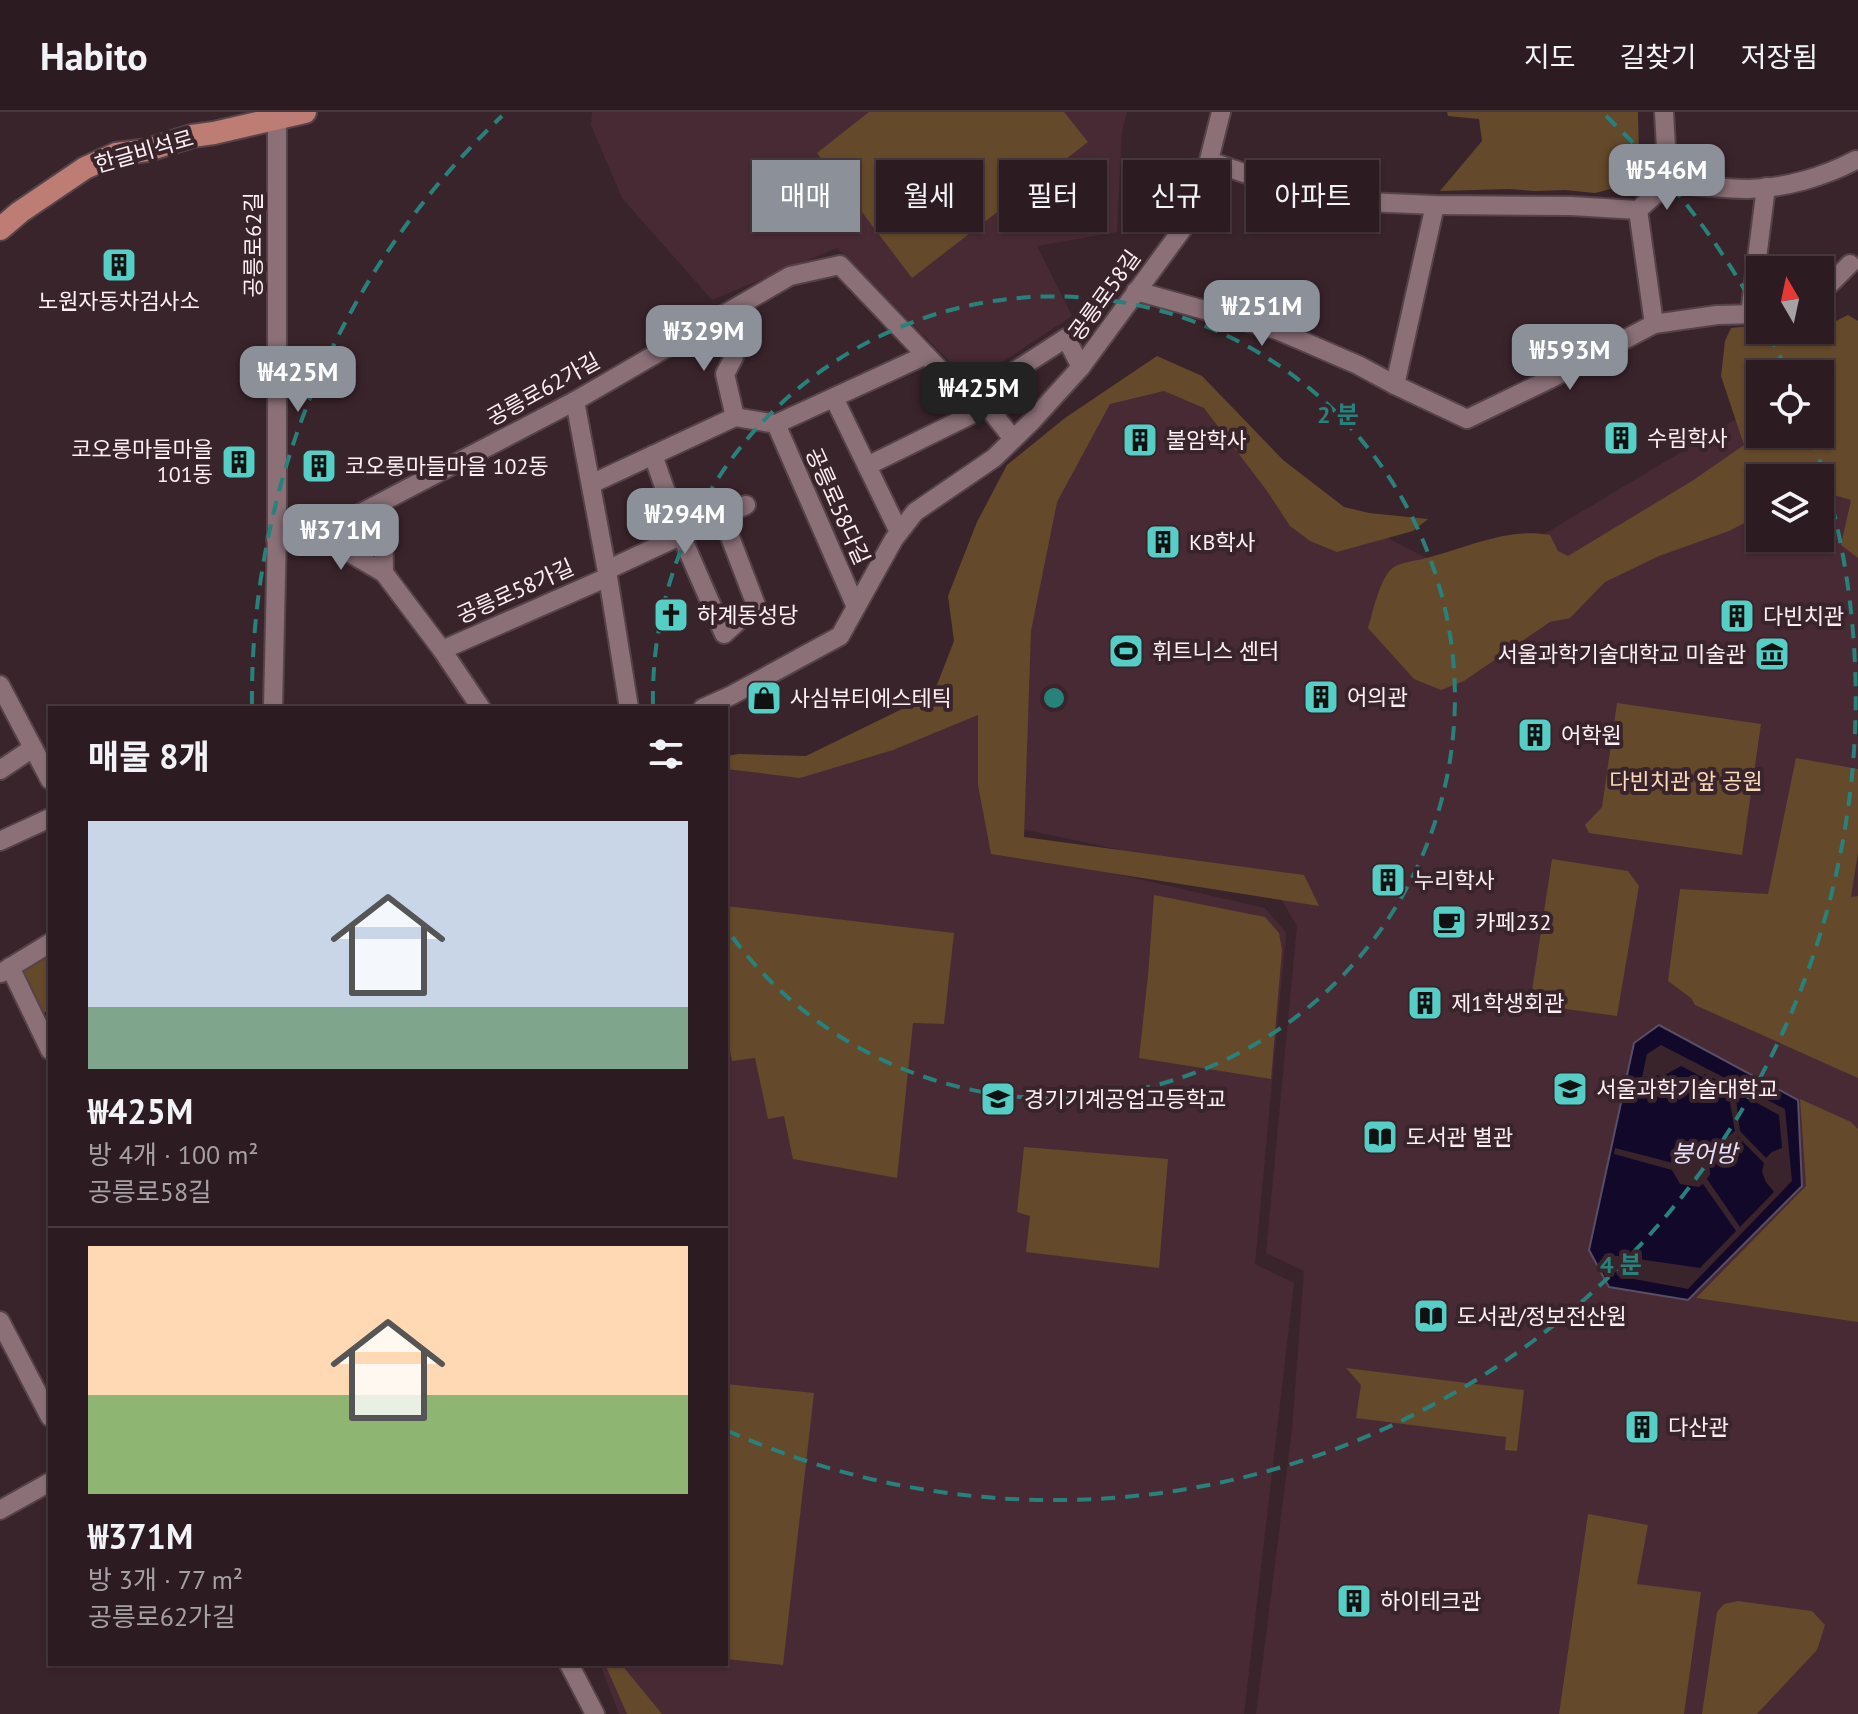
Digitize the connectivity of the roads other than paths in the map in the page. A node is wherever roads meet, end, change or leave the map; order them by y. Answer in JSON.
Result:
{"nodes":[{"id":1,"x":305,"y":112,"type":"edge"},
{"id":2,"x":1221,"y":112,"type":"edge"},
{"id":3,"x":1664,"y":112,"type":"edge"},
{"id":4,"x":277,"y":118,"type":"junction"},
{"id":5,"x":1209,"y":160,"type":"edge"},
{"id":6,"x":1856,"y":160,"type":"dead end"},
{"id":7,"x":1230,"y":168,"type":"edge"},
{"id":8,"x":1668,"y":183,"type":"junction"},
{"id":9,"x":1766,"y":187,"type":"junction"},
{"id":10,"x":1435,"y":205,"type":"junction"},
{"id":11,"x":1638,"y":210,"type":"junction"},
{"id":12,"x":0,"y":229,"type":"edge"},
{"id":13,"x":1180,"y":232,"type":"edge"},
{"id":14,"x":1760,"y":256,"type":"edge"},
{"id":15,"x":1850,"y":264,"type":"dead end"},
{"id":16,"x":1834,"y":280,"type":"edge"},
{"id":17,"x":1136,"y":291,"type":"junction"},
{"id":18,"x":1746,"y":314,"type":"edge"},
{"id":19,"x":718,"y":318,"type":"junction"},
{"id":20,"x":1654,"y":324,"type":"junction"},
{"id":21,"x":926,"y":355,"type":"junction"},
{"id":22,"x":1081,"y":367,"type":"junction"},
{"id":23,"x":1395,"y":385,"type":"junction"},
{"id":24,"x":834,"y":398,"type":"junction"},
{"id":25,"x":575,"y":401,"type":"junction"},
{"id":26,"x":982,"y":401,"type":"junction"},
{"id":27,"x":735,"y":417,"type":"junction"},
{"id":28,"x":776,"y":424,"type":"junction"},
{"id":29,"x":1013,"y":439,"type":"junction"},
{"id":30,"x":653,"y":455,"type":"junction"},
{"id":31,"x":867,"y":466,"type":"junction"},
{"id":32,"x":591,"y":484,"type":"junction"},
{"id":33,"x":383,"y":502,"type":"junction"},
{"id":34,"x":746,"y":505,"type":"dead end"},
{"id":35,"x":722,"y":516,"type":"junction"},
{"id":36,"x":899,"y":532,"type":"junction"},
{"id":37,"x":319,"y":535,"type":"junction"},
{"id":38,"x":681,"y":535,"type":"junction"},
{"id":39,"x":276,"y":539,"type":"junction"},
{"id":40,"x":384,"y":573,"type":"junction"},
{"id":41,"x":607,"y":574,"type":"junction"},
{"id":42,"x":856,"y":607,"type":"junction"},
{"id":43,"x":442,"y":650,"type":"junction"},
{"id":44,"x":0,"y":685,"type":"edge"},
{"id":45,"x":273,"y":706,"type":"edge"},
{"id":46,"x":480,"y":706,"type":"edge"},
{"id":47,"x":629,"y":706,"type":"edge"},
{"id":48,"x":707,"y":706,"type":"edge"},
{"id":49,"x":33,"y":748,"type":"junction"},
{"id":50,"x":0,"y":770,"type":"edge"},
{"id":51,"x":48,"y":776,"type":"edge"},
{"id":52,"x":48,"y":819,"type":"edge"},
{"id":53,"x":0,"y":841,"type":"edge"},
{"id":54,"x":48,"y":944,"type":"edge"},
{"id":55,"x":5,"y":971,"type":"edge"},
{"id":56,"x":48,"y":1046,"type":"edge"},
{"id":57,"x":0,"y":1321,"type":"edge"},
{"id":58,"x":48,"y":1413,"type":"edge"},
{"id":59,"x":48,"y":1483,"type":"edge"},
{"id":60,"x":0,"y":1510,"type":"edge"},
{"id":61,"x":570,"y":1666,"type":"edge"},
{"id":62,"x":595,"y":1714,"type":"edge"}],
"edges":[{"from":1,"to":4,"type":"main road","name":"한글비석로"},
{"from":2,"to":5,"type":"street","name":"공릉로58길"},
{"from":3,"to":8,"type":"street"},
{"from":4,"to":12,"type":"main road","name":"한글비석로"},
{"from":4,"to":39,"type":"street","name":"공릉로62길"},
{"from":6,"to":9,"type":"street"},
{"from":7,"to":10,"type":"street"},
{"from":8,"to":9,"type":"street"},
{"from":8,"to":11,"type":"street"},
{"from":9,"to":14,"type":"street"},
{"from":10,"to":11,"type":"street"},
{"from":10,"to":23,"type":"street"},
{"from":11,"to":20,"type":"street"},
{"from":13,"to":17,"type":"street","name":"공릉로58길"},
{"from":15,"to":16,"type":"street"},
{"from":17,"to":22,"type":"street","name":"공릉로58길"},
{"from":17,"to":23,"type":"street"},
{"from":18,"to":20,"type":"street"},
{"from":19,"to":21,"type":"street","name":"공릉로62가길"},
{"from":19,"to":25,"type":"street","name":"공릉로62가길"},
{"from":19,"to":27,"type":"street"},
{"from":20,"to":23,"type":"street"},
{"from":21,"to":24,"type":"street"},
{"from":21,"to":26,"type":"street","name":"공릉로62가길"},
{"from":22,"to":26,"type":"street"},
{"from":22,"to":29,"type":"street","name":"공릉로58길"},
{"from":24,"to":28,"type":"street"},
{"from":24,"to":31,"type":"street"},
{"from":25,"to":32,"type":"street"},
{"from":25,"to":33,"type":"street","name":"공릉로62가길"},
{"from":26,"to":29,"type":"street","name":"공릉로62가길"},
{"from":26,"to":31,"type":"street"},
{"from":27,"to":28,"type":"street"},
{"from":27,"to":30,"type":"street"},
{"from":28,"to":42,"type":"street","name":"공릉로58다길"},
{"from":29,"to":36,"type":"street","name":"공릉로58길"},
{"from":30,"to":32,"type":"street"},
{"from":30,"to":38,"type":"street"},
{"from":31,"to":36,"type":"street"},
{"from":32,"to":41,"type":"street"},
{"from":33,"to":37,"type":"street","name":"공릉로62가길"},
{"from":33,"to":40,"type":"street"},
{"from":34,"to":35,"type":"street","name":"공릉로58가길"},
{"from":35,"to":38,"type":"street","name":"공릉로58가길"},
{"from":35,"to":38,"type":"street"},
{"from":36,"to":42,"type":"street","name":"공릉로58길"},
{"from":37,"to":39,"type":"street","name":"공릉로62가길"},
{"from":37,"to":40,"type":"street"},
{"from":38,"to":41,"type":"street","name":"공릉로58가길"},
{"from":39,"to":45,"type":"street","name":"공릉로62길"},
{"from":40,"to":43,"type":"street","name":"공릉로58가길"},
{"from":41,"to":43,"type":"street","name":"공릉로58가길"},
{"from":41,"to":47,"type":"street"},
{"from":42,"to":48,"type":"street","name":"공릉로58길"},
{"from":43,"to":46,"type":"street","name":"공릉로58가길"},
{"from":44,"to":49,"type":"street"},
{"from":49,"to":50,"type":"street"},
{"from":49,"to":51,"type":"street"},
{"from":52,"to":53,"type":"street"},
{"from":54,"to":55,"type":"street"},
{"from":55,"to":56,"type":"street"},
{"from":57,"to":58,"type":"street"},
{"from":59,"to":60,"type":"street"},
{"from":61,"to":62,"type":"street"}]}
